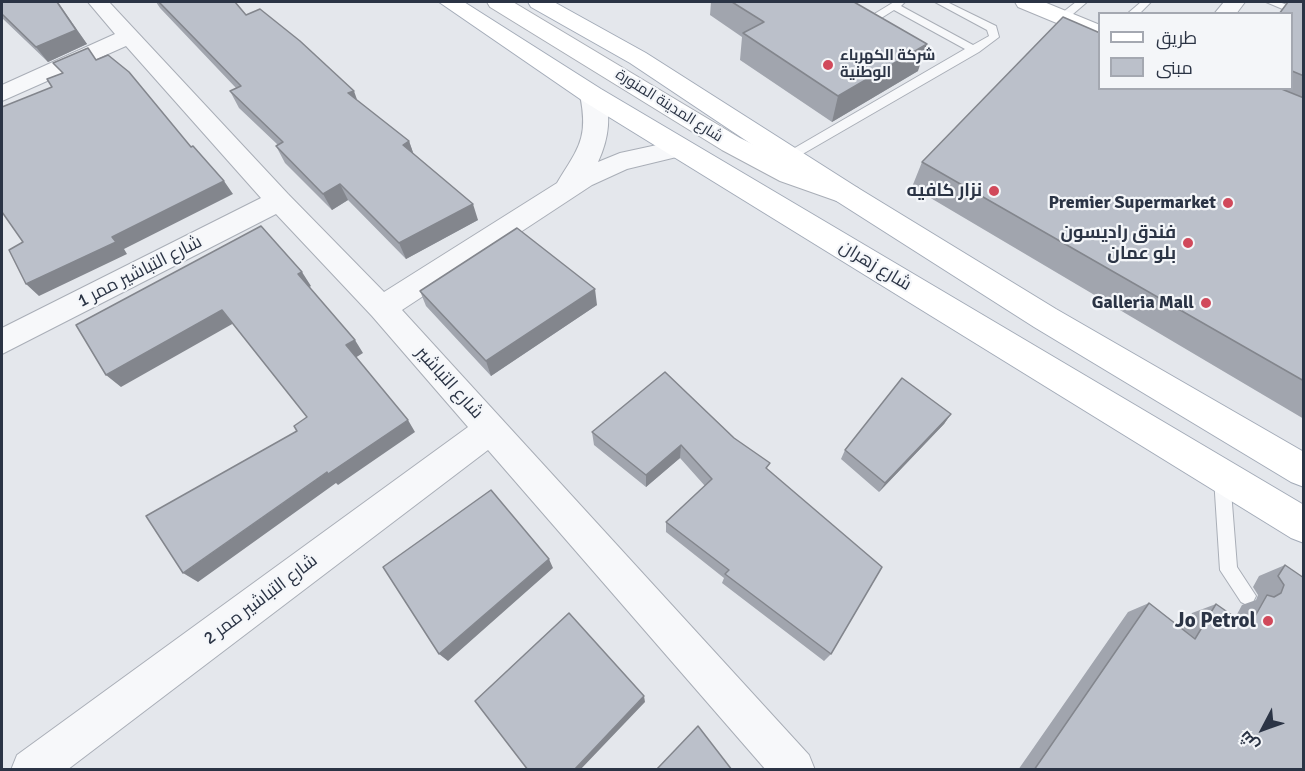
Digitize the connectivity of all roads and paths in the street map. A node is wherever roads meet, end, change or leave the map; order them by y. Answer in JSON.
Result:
{"nodes":[{"id":1,"x":98,"y":2,"type":"edge"},
{"id":2,"x":450,"y":2,"type":"edge"},
{"id":3,"x":498,"y":2,"type":"edge"},
{"id":4,"x":539,"y":2,"type":"edge"},
{"id":5,"x":940,"y":2,"type":"edge"},
{"id":6,"x":1026,"y":2,"type":"edge"},
{"id":7,"x":1082,"y":2,"type":"edge"},
{"id":8,"x":1146,"y":2,"type":"edge"},
{"id":9,"x":1271,"y":2,"type":"edge"},
{"id":10,"x":897,"y":4,"type":"edge"},
{"id":11,"x":1134,"y":12,"type":"edge"},
{"id":12,"x":1304,"y":15,"type":"edge"},
{"id":13,"x":1062,"y":18,"type":"junction"},
{"id":14,"x":1098,"y":33,"type":"edge"},
{"id":15,"x":130,"y":36,"type":"junction"},
{"id":16,"x":884,"y":37,"type":"edge"},
{"id":17,"x":975,"y":50,"type":"junction"},
{"id":18,"x":2,"y":94,"type":"edge"},
{"id":19,"x":592,"y":95,"type":"junction"},
{"id":20,"x":680,"y":148,"type":"junction"},
{"id":21,"x":790,"y":156,"type":"junction"},
{"id":22,"x":566,"y":188,"type":"junction"},
{"id":23,"x":848,"y":195,"type":"junction"},
{"id":24,"x":279,"y":201,"type":"junction"},
{"id":25,"x":382,"y":308,"type":"junction"},
{"id":26,"x":2,"y":342,"type":"edge"},
{"id":27,"x":490,"y":430,"type":"junction"},
{"id":28,"x":1304,"y":471,"type":"edge"},
{"id":29,"x":1222,"y":475,"type":"junction"},
{"id":30,"x":1304,"y":526,"type":"edge"},
{"id":31,"x":1247,"y":596,"type":"dead end"},
{"id":32,"x":32,"y":770,"type":"edge"},
{"id":33,"x":794,"y":770,"type":"edge"}],
"edges":[{"from":1,"to":15,"type":"street","name":"شارع التباشير"},
{"from":2,"to":19,"type":"main road","name":"شارع زهران"},
{"from":3,"to":23,"type":"main road","name":"شارع المدينة المنورة"},
{"from":4,"to":21,"type":"main road"},
{"from":5,"to":17,"type":"lane"},
{"from":6,"to":13,"type":"main road"},
{"from":7,"to":13,"type":"lane"},
{"from":8,"to":11,"type":"lane"},
{"from":9,"to":12,"type":"lane"},
{"from":10,"to":16,"type":"lane"},
{"from":10,"to":17,"type":"lane"},
{"from":13,"to":14,"type":"main road"},
{"from":15,"to":18,"type":"street"},
{"from":15,"to":24,"type":"street","name":"شارع التباشير"},
{"from":17,"to":21,"type":"lane"},
{"from":19,"to":20,"type":"main road","name":"شارع زهران"},
{"from":19,"to":22,"type":"street"},
{"from":20,"to":22,"type":"street"},
{"from":20,"to":29,"type":"main road","name":"شارع زهران"},
{"from":21,"to":23,"type":"main road"},
{"from":22,"to":25,"type":"street"},
{"from":23,"to":28,"type":"main road"},
{"from":24,"to":25,"type":"street","name":"شارع التباشير"},
{"from":24,"to":26,"type":"street","name":"شارع التباشير ممر 1"},
{"from":25,"to":27,"type":"street","name":"شارع التباشير"},
{"from":27,"to":32,"type":"street","name":"شارع التباشير ممر 2"},
{"from":27,"to":33,"type":"street","name":"شارع التباشير"},
{"from":29,"to":30,"type":"main road","name":"شارع زهران"},
{"from":29,"to":31,"type":"lane"}]}
